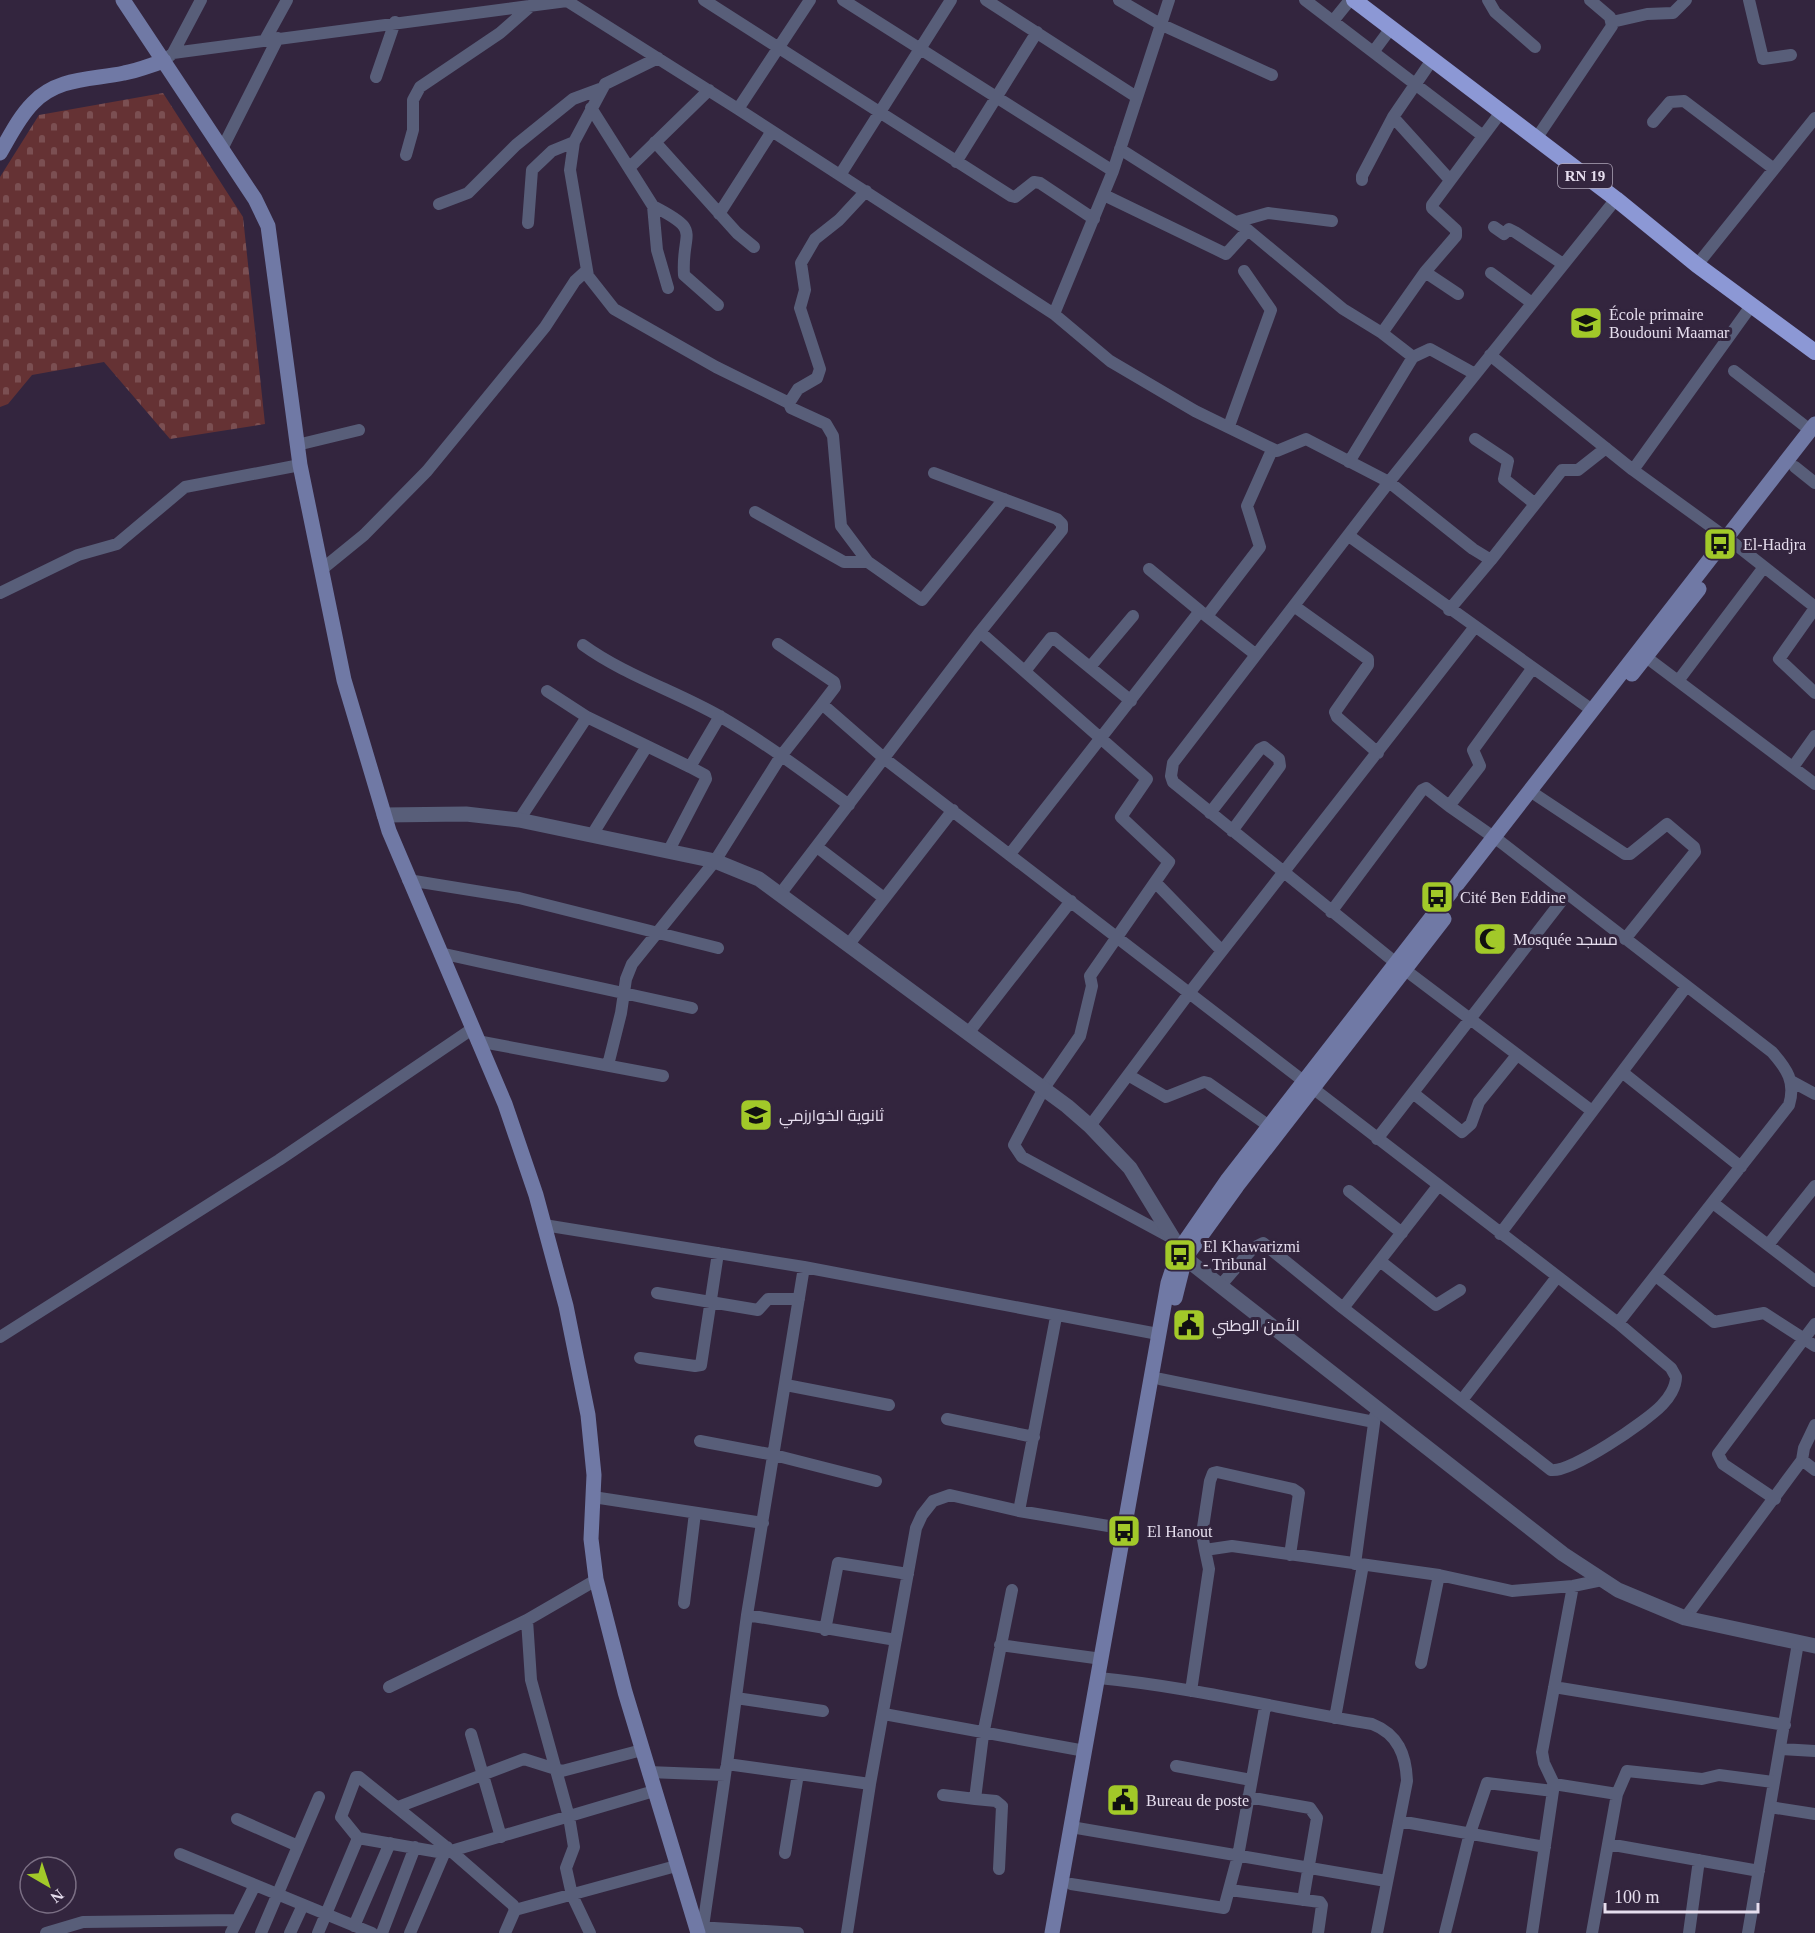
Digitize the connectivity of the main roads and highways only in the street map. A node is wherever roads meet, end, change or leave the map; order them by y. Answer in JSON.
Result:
{"nodes":[{"id":1,"x":123,"y":0,"type":"edge"},
{"id":2,"x":1352,"y":0,"type":"edge"},
{"id":3,"x":168,"y":57,"type":"junction"},
{"id":4,"x":0,"y":153,"type":"edge"},
{"id":5,"x":1814,"y":350,"type":"edge"},
{"id":6,"x":1814,"y":431,"type":"edge"},
{"id":7,"x":1731,"y":541,"type":"junction"},
{"id":8,"x":1642,"y":654,"type":"junction"},
{"id":9,"x":1534,"y":793,"type":"junction"},
{"id":10,"x":1309,"y":1084,"type":"junction"},
{"id":11,"x":1179,"y":1249,"type":"junction"},
{"id":12,"x":1127,"y":1529,"type":"junction"},
{"id":13,"x":1103,"y":1678,"type":"junction"},
{"id":14,"x":1075,"y":1827,"type":"junction"},
{"id":15,"x":699,"y":1929,"type":"edge"},
{"id":16,"x":1052,"y":1933,"type":"edge"},
{"id":17,"x":1062,"y":1933,"type":"edge"}],
"edges":[{"from":1,"to":3,"type":"main road"},
{"from":2,"to":5,"type":"highway","number":"RN 19"},
{"from":3,"to":4,"type":"main road"},
{"from":3,"to":15,"type":"main road"},
{"from":6,"to":7,"type":"main road"},
{"from":6,"to":7,"type":"main road"},
{"from":7,"to":8,"type":"main road"},
{"from":8,"to":9,"type":"main road"},
{"from":8,"to":9,"type":"main road"},
{"from":9,"to":10,"type":"main road"},
{"from":10,"to":11,"type":"main road"},
{"from":10,"to":11,"type":"main road"},
{"from":11,"to":12,"type":"main road"},
{"from":11,"to":12,"type":"main road"},
{"from":12,"to":13,"type":"main road"},
{"from":12,"to":13,"type":"main road"},
{"from":13,"to":14,"type":"main road"},
{"from":13,"to":14,"type":"main road"},
{"from":14,"to":16,"type":"main road"},
{"from":14,"to":17,"type":"main road"}]}
